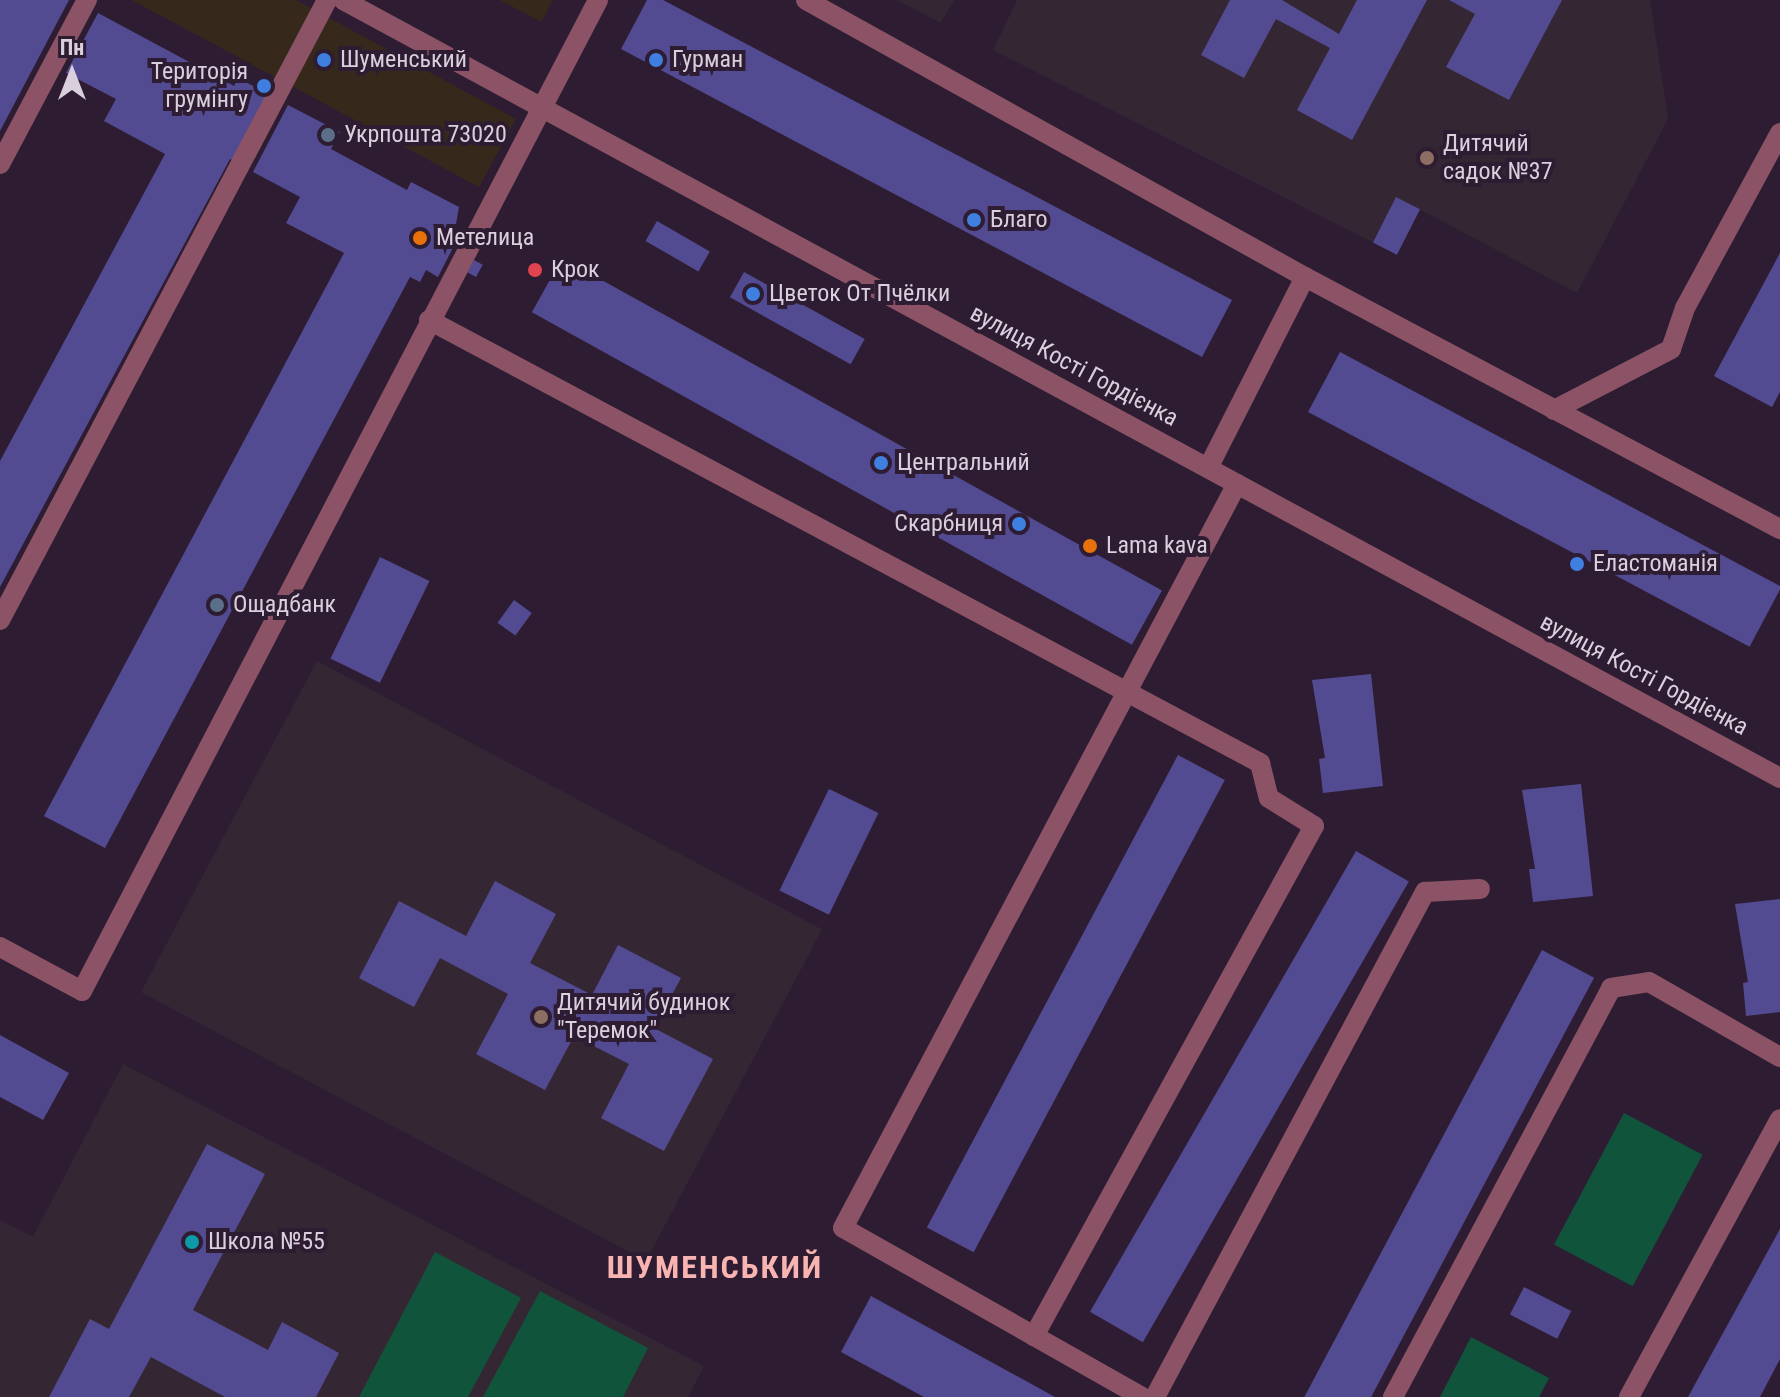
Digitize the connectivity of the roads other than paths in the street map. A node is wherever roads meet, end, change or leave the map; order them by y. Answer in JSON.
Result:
{"nodes":[{"id":1,"x":87,"y":0,"type":"edge"},
{"id":2,"x":327,"y":0,"type":"edge"},
{"id":3,"x":343,"y":0,"type":"edge"},
{"id":4,"x":598,"y":0,"type":"edge"},
{"id":5,"x":806,"y":0,"type":"edge"},
{"id":6,"x":540,"y":106,"type":"junction"},
{"id":7,"x":1780,"y":133,"type":"edge"},
{"id":8,"x":0,"y":164,"type":"edge"},
{"id":9,"x":1305,"y":277,"type":"junction"},
{"id":10,"x":429,"y":320,"type":"junction"},
{"id":11,"x":1554,"y":410,"type":"junction"},
{"id":12,"x":1208,"y":468,"type":"junction"},
{"id":13,"x":1237,"y":484,"type":"junction"},
{"id":14,"x":1780,"y":529,"type":"edge"},
{"id":15,"x":0,"y":620,"type":"edge"},
{"id":16,"x":1127,"y":693,"type":"junction"},
{"id":17,"x":1780,"y":778,"type":"edge"},
{"id":18,"x":1480,"y":889,"type":"dead end"},
{"id":19,"x":0,"y":947,"type":"edge"},
{"id":20,"x":1780,"y":1057,"type":"edge"},
{"id":21,"x":1780,"y":1119,"type":"edge"},
{"id":22,"x":1034,"y":1336,"type":"junction"},
{"id":23,"x":1142,"y":1397,"type":"edge"},
{"id":24,"x":1155,"y":1397,"type":"edge"},
{"id":25,"x":1393,"y":1397,"type":"edge"},
{"id":26,"x":1629,"y":1397,"type":"edge"}],
"edges":[{"from":1,"to":8,"type":"street"},
{"from":2,"to":15,"type":"street"},
{"from":3,"to":6,"type":"street","name":"вулиця Кості Гордієнка"},
{"from":4,"to":6,"type":"street"},
{"from":5,"to":9,"type":"street"},
{"from":6,"to":10,"type":"street"},
{"from":6,"to":12,"type":"street","name":"вулиця Кості Гордієнка"},
{"from":7,"to":11,"type":"street"},
{"from":9,"to":11,"type":"street"},
{"from":9,"to":12,"type":"street"},
{"from":10,"to":16,"type":"street"},
{"from":10,"to":19,"type":"street"},
{"from":11,"to":14,"type":"street"},
{"from":12,"to":13,"type":"street","name":"вулиця Кості Гордієнка"},
{"from":13,"to":16,"type":"street"},
{"from":13,"to":17,"type":"street","name":"вулиця Кості Гордієнка"},
{"from":16,"to":22,"type":"street"},
{"from":16,"to":22,"type":"street"},
{"from":18,"to":24,"type":"street"},
{"from":20,"to":25,"type":"street"},
{"from":21,"to":26,"type":"street"},
{"from":22,"to":23,"type":"street"}]}
